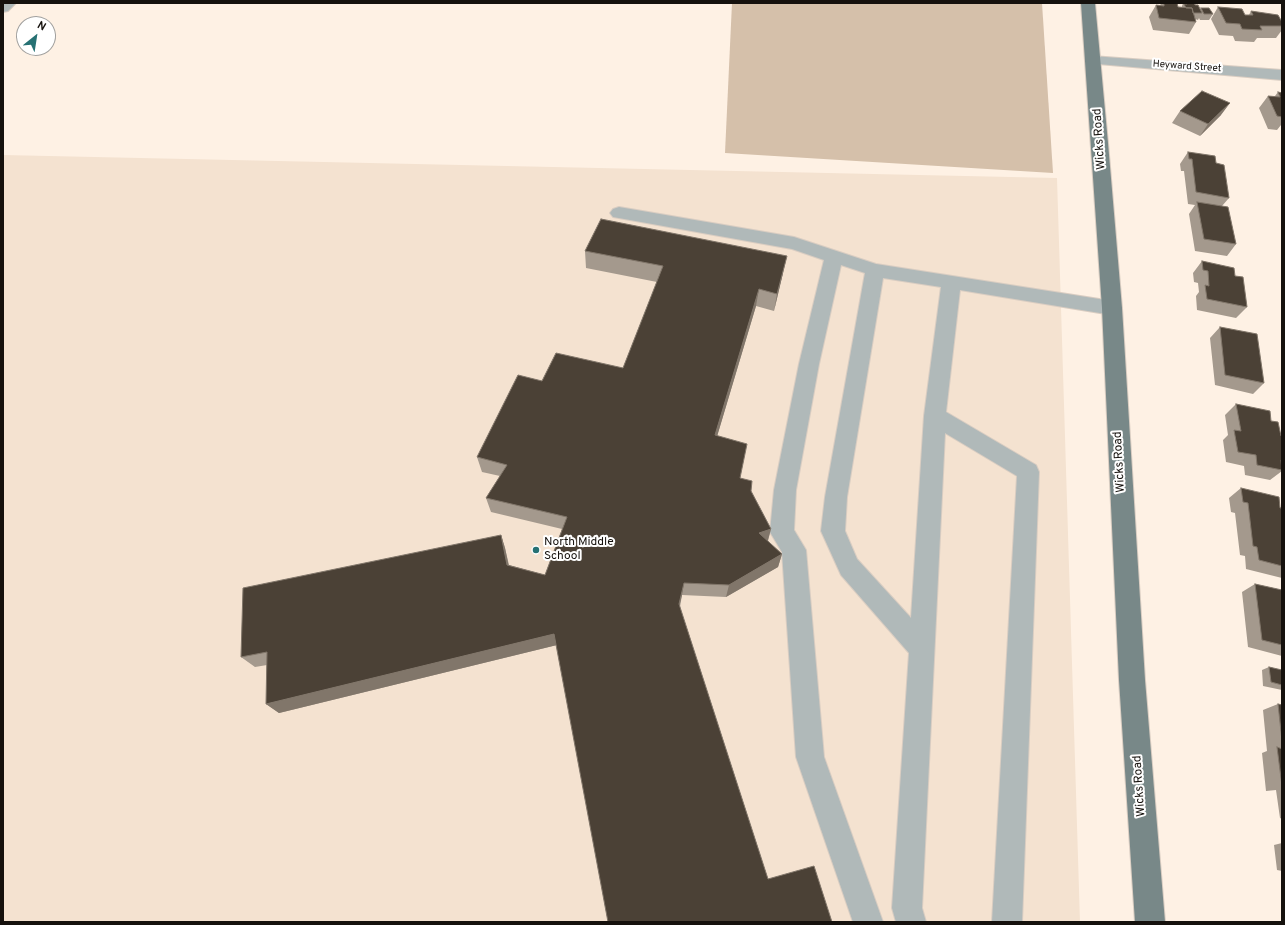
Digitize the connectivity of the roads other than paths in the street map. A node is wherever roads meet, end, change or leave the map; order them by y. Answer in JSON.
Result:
{"nodes":[{"id":1,"x":9,"y":3,"type":"edge"},
{"id":2,"x":1088,"y":3,"type":"edge"},
{"id":3,"x":3,"y":8,"type":"edge"},
{"id":4,"x":1092,"y":60,"type":"junction"},
{"id":5,"x":1282,"y":75,"type":"edge"},
{"id":6,"x":619,"y":213,"type":"dead end"},
{"id":7,"x":834,"y":256,"type":"junction"},
{"id":8,"x":876,"y":270,"type":"junction"},
{"id":9,"x":951,"y":283,"type":"junction"},
{"id":10,"x":1112,"y":308,"type":"junction"},
{"id":11,"x":935,"y":416,"type":"junction"},
{"id":12,"x":923,"y":650,"type":"junction"},
{"id":13,"x":868,"y":922,"type":"edge"},
{"id":14,"x":911,"y":922,"type":"edge"},
{"id":15,"x":1007,"y":922,"type":"edge"},
{"id":16,"x":1150,"y":922,"type":"edge"}],
"edges":[{"from":1,"to":3,"type":"street"},
{"from":2,"to":4,"type":"main road","name":"Wicks Road"},
{"from":4,"to":5,"type":"street","name":"Heyward Street"},
{"from":4,"to":10,"type":"main road","name":"Wicks Road"},
{"from":6,"to":7,"type":"street"},
{"from":7,"to":8,"type":"street"},
{"from":7,"to":13,"type":"street"},
{"from":8,"to":9,"type":"street"},
{"from":8,"to":12,"type":"street"},
{"from":9,"to":10,"type":"street"},
{"from":9,"to":11,"type":"street"},
{"from":10,"to":16,"type":"main road","name":"Wicks Road"},
{"from":11,"to":12,"type":"street"},
{"from":11,"to":15,"type":"street"},
{"from":12,"to":14,"type":"street"}]}
